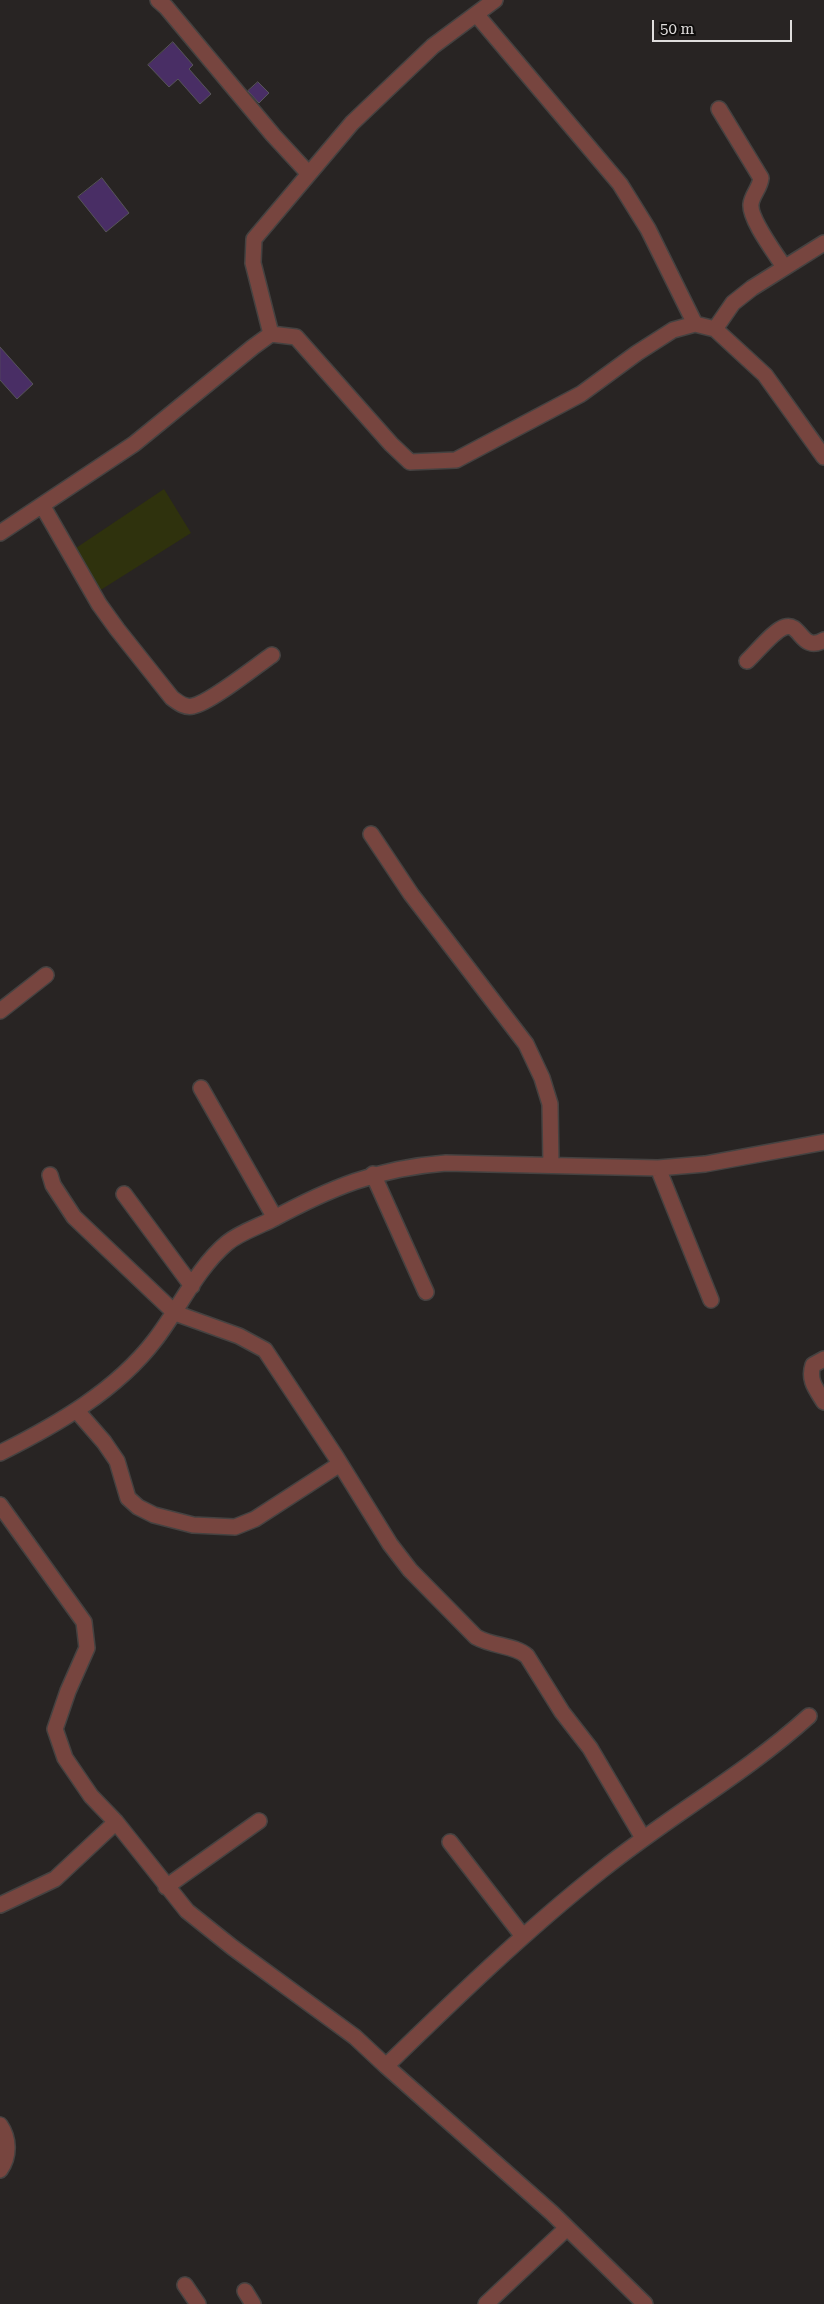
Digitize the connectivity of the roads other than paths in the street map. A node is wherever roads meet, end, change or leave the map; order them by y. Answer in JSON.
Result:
{"nodes":[{"id":1,"x":158,"y":0,"type":"edge"},
{"id":2,"x":492,"y":1,"type":"edge"},
{"id":3,"x":476,"y":14,"type":"junction"},
{"id":4,"x":719,"y":108,"type":"dead end"},
{"id":5,"x":309,"y":174,"type":"junction"},
{"id":6,"x":824,"y":243,"type":"edge"},
{"id":7,"x":784,"y":267,"type":"junction"},
{"id":8,"x":695,"y":324,"type":"junction"},
{"id":9,"x":715,"y":329,"type":"junction"},
{"id":10,"x":271,"y":334,"type":"junction"},
{"id":11,"x":824,"y":456,"type":"edge"},
{"id":12,"x":42,"y":505,"type":"junction"},
{"id":13,"x":0,"y":533,"type":"edge"},
{"id":14,"x":824,"y":640,"type":"edge"},
{"id":15,"x":272,"y":655,"type":"dead end"},
{"id":16,"x":747,"y":661,"type":"dead end"},
{"id":17,"x":371,"y":834,"type":"dead end"},
{"id":18,"x":46,"y":975,"type":"dead end"},
{"id":19,"x":0,"y":1011,"type":"edge"},
{"id":20,"x":200,"y":1088,"type":"dead end"},
{"id":21,"x":824,"y":1142,"type":"edge"},
{"id":22,"x":551,"y":1165,"type":"junction"},
{"id":23,"x":658,"y":1168,"type":"junction"},
{"id":24,"x":373,"y":1174,"type":"junction"},
{"id":25,"x":50,"y":1175,"type":"dead end"},
{"id":26,"x":124,"y":1194,"type":"dead end"},
{"id":27,"x":275,"y":1218,"type":"junction"},
{"id":28,"x":192,"y":1286,"type":"junction"},
{"id":29,"x":426,"y":1292,"type":"dead end"},
{"id":30,"x":711,"y":1300,"type":"dead end"},
{"id":31,"x":175,"y":1313,"type":"junction"},
{"id":32,"x":824,"y":1359,"type":"edge"},
{"id":33,"x":824,"y":1402,"type":"edge"},
{"id":34,"x":77,"y":1411,"type":"junction"},
{"id":35,"x":0,"y":1453,"type":"edge"},
{"id":36,"x":340,"y":1464,"type":"junction"},
{"id":37,"x":0,"y":1505,"type":"edge"},
{"id":38,"x":809,"y":1716,"type":"dead end"},
{"id":39,"x":259,"y":1821,"type":"dead end"},
{"id":40,"x":116,"y":1822,"type":"junction"},
{"id":41,"x":643,"y":1838,"type":"junction"},
{"id":42,"x":450,"y":1842,"type":"dead end"},
{"id":43,"x":166,"y":1887,"type":"junction"},
{"id":44,"x":0,"y":1906,"type":"edge"},
{"id":45,"x":522,"y":1935,"type":"junction"},
{"id":46,"x":386,"y":2066,"type":"junction"},
{"id":47,"x":0,"y":2125,"type":"edge"},
{"id":48,"x":0,"y":2170,"type":"edge"},
{"id":49,"x":567,"y":2228,"type":"junction"},
{"id":50,"x":185,"y":2285,"type":"dead end"},
{"id":51,"x":245,"y":2291,"type":"dead end"},
{"id":52,"x":198,"y":2304,"type":"edge"},
{"id":53,"x":253,"y":2304,"type":"edge"},
{"id":54,"x":486,"y":2304,"type":"edge"},
{"id":55,"x":645,"y":2304,"type":"edge"}],
"edges":[{"from":1,"to":5,"type":"street"},
{"from":2,"to":3,"type":"street"},
{"from":3,"to":5,"type":"street"},
{"from":3,"to":8,"type":"street"},
{"from":4,"to":7,"type":"street"},
{"from":5,"to":10,"type":"street"},
{"from":6,"to":7,"type":"street"},
{"from":7,"to":9,"type":"street"},
{"from":8,"to":9,"type":"street"},
{"from":8,"to":10,"type":"street"},
{"from":9,"to":11,"type":"street"},
{"from":10,"to":12,"type":"street"},
{"from":12,"to":13,"type":"street"},
{"from":12,"to":15,"type":"street"},
{"from":14,"to":16,"type":"street"},
{"from":17,"to":22,"type":"street"},
{"from":18,"to":19,"type":"street"},
{"from":20,"to":27,"type":"street"},
{"from":21,"to":23,"type":"street"},
{"from":22,"to":23,"type":"street"},
{"from":22,"to":24,"type":"street"},
{"from":23,"to":30,"type":"street"},
{"from":24,"to":27,"type":"street"},
{"from":24,"to":29,"type":"street"},
{"from":25,"to":31,"type":"street"},
{"from":26,"to":28,"type":"street"},
{"from":27,"to":28,"type":"street"},
{"from":28,"to":31,"type":"street"},
{"from":31,"to":34,"type":"street"},
{"from":31,"to":36,"type":"street"},
{"from":32,"to":33,"type":"street"},
{"from":34,"to":35,"type":"street"},
{"from":34,"to":36,"type":"street"},
{"from":36,"to":41,"type":"street"},
{"from":37,"to":40,"type":"street"},
{"from":38,"to":41,"type":"street"},
{"from":39,"to":43,"type":"street"},
{"from":40,"to":43,"type":"street"},
{"from":40,"to":44,"type":"street"},
{"from":41,"to":45,"type":"street"},
{"from":42,"to":45,"type":"street"},
{"from":43,"to":46,"type":"street"},
{"from":45,"to":46,"type":"street"},
{"from":46,"to":49,"type":"street"},
{"from":47,"to":48,"type":"street"},
{"from":49,"to":54,"type":"street"},
{"from":49,"to":55,"type":"street"},
{"from":50,"to":52,"type":"street"},
{"from":51,"to":53,"type":"street"}]}
